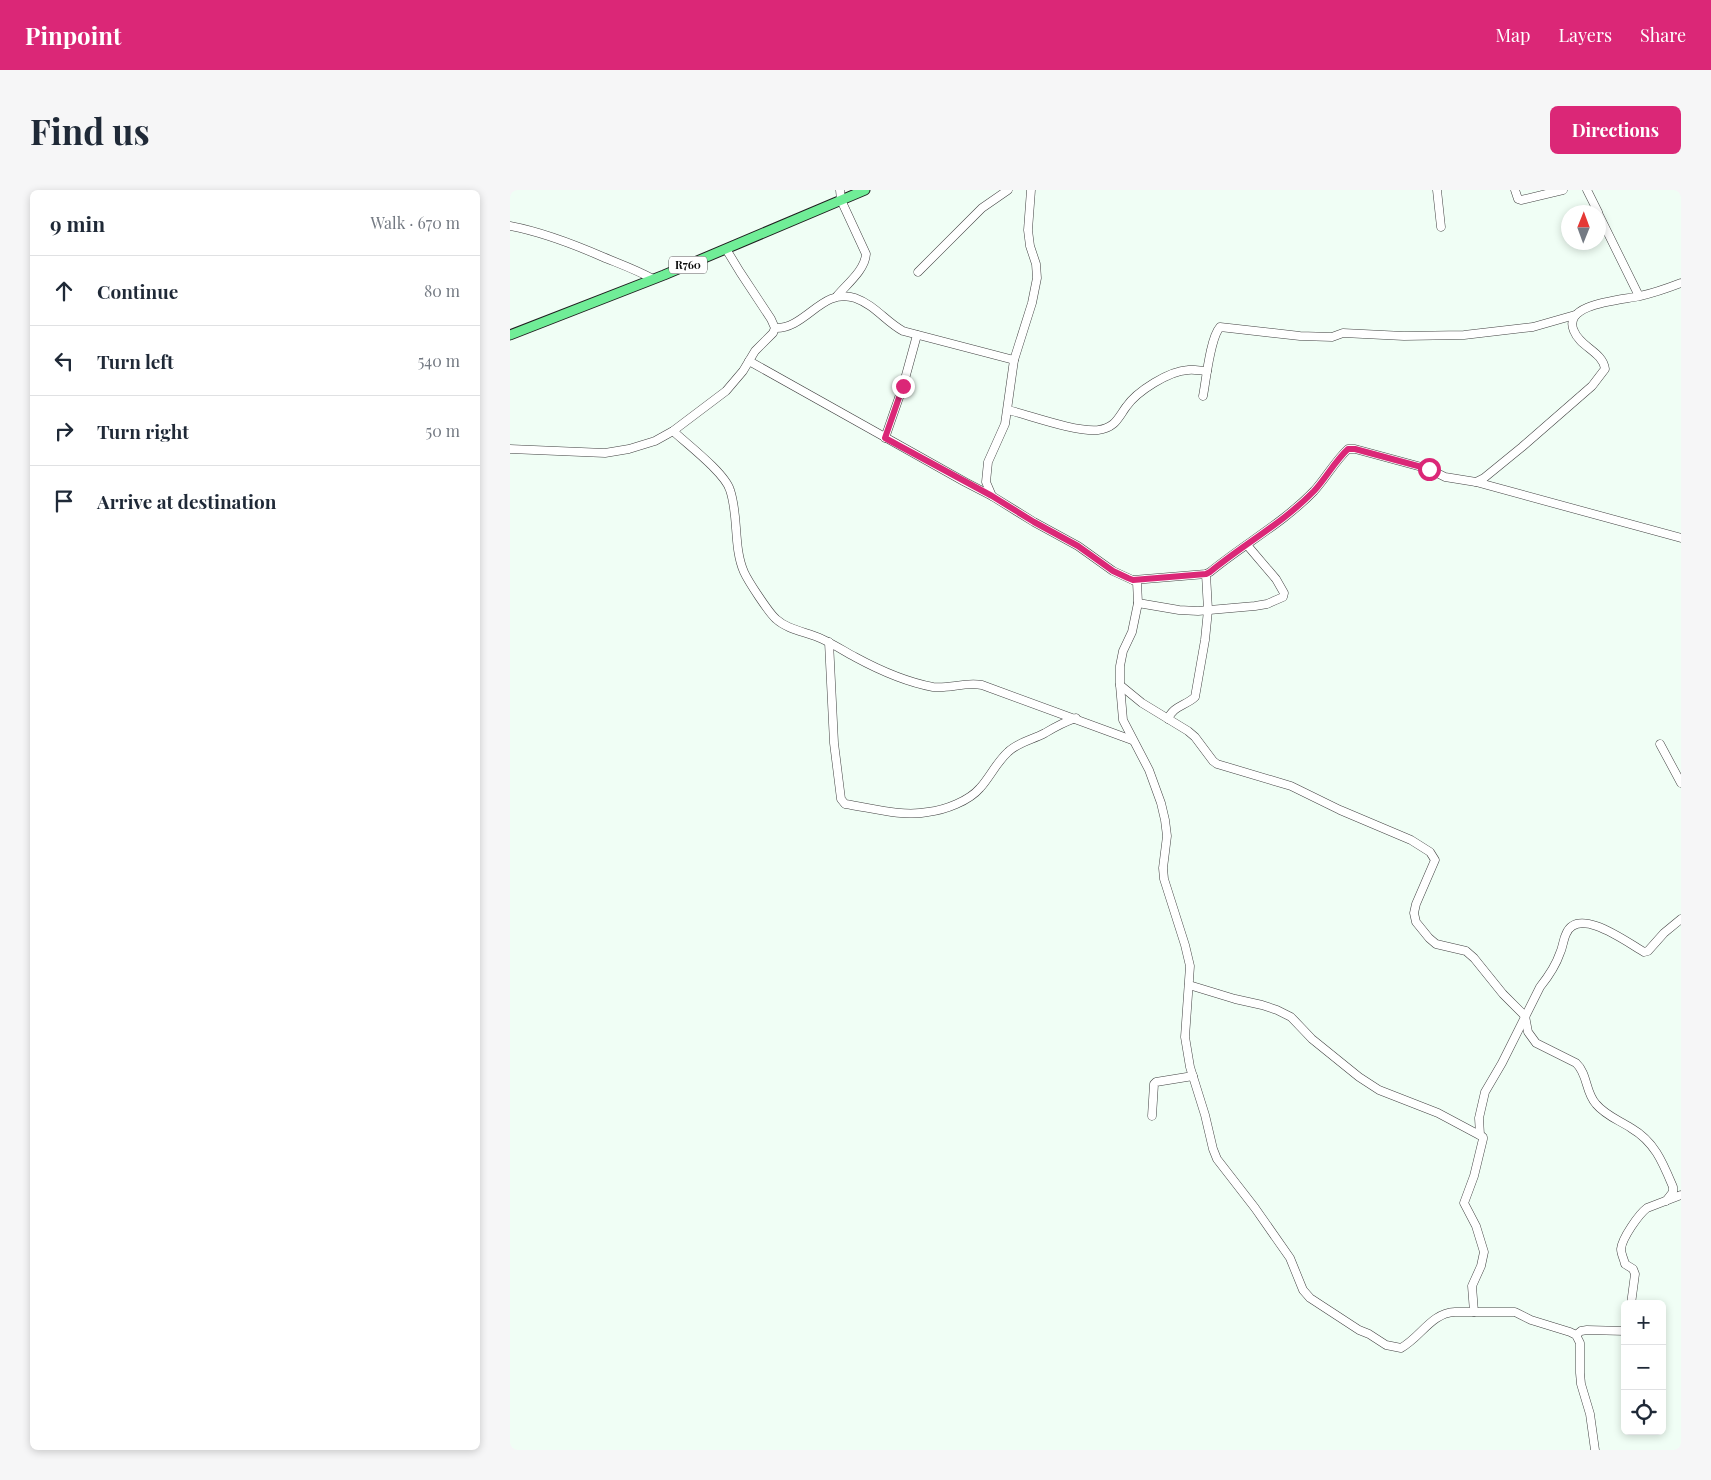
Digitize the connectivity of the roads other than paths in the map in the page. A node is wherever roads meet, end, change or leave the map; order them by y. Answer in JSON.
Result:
{"nodes":[{"id":1,"x":840,"y":190,"type":"edge"},
{"id":2,"x":865,"y":190,"type":"edge"},
{"id":3,"x":1008,"y":190,"type":"edge"},
{"id":4,"x":1031,"y":190,"type":"edge"},
{"id":5,"x":1437,"y":190,"type":"edge"},
{"id":6,"x":1515,"y":190,"type":"edge"},
{"id":7,"x":1563,"y":190,"type":"edge"},
{"id":8,"x":1588,"y":190,"type":"edge"},
{"id":9,"x":841,"y":200,"type":"junction"},
{"id":10,"x":1595,"y":205,"type":"edge"},
{"id":11,"x":510,"y":226,"type":"edge"},
{"id":12,"x":1441,"y":227,"type":"dead end"},
{"id":13,"x":1606,"y":229,"type":"edge"},
{"id":14,"x":726,"y":249,"type":"junction"},
{"id":15,"x":918,"y":272,"type":"dead end"},
{"id":16,"x":652,"y":279,"type":"junction"},
{"id":17,"x":1681,"y":283,"type":"edge"},
{"id":18,"x":837,"y":296,"type":"junction"},
{"id":19,"x":1640,"y":296,"type":"junction"},
{"id":20,"x":1575,"y":315,"type":"junction"},
{"id":21,"x":775,"y":328,"type":"junction"},
{"id":22,"x":510,"y":335,"type":"edge"},
{"id":23,"x":917,"y":335,"type":"junction"},
{"id":24,"x":1014,"y":360,"type":"junction"},
{"id":25,"x":749,"y":361,"type":"junction"},
{"id":26,"x":1207,"y":371,"type":"junction"},
{"id":27,"x":1204,"y":396,"type":"dead end"},
{"id":28,"x":1008,"y":410,"type":"junction"},
{"id":29,"x":672,"y":430,"type":"junction"},
{"id":30,"x":885,"y":438,"type":"junction"},
{"id":31,"x":510,"y":449,"type":"edge"},
{"id":32,"x":1476,"y":482,"type":"junction"},
{"id":33,"x":992,"y":496,"type":"junction"},
{"id":34,"x":1681,"y":538,"type":"edge"},
{"id":35,"x":1247,"y":545,"type":"junction"},
{"id":36,"x":1206,"y":574,"type":"junction"},
{"id":37,"x":1133,"y":580,"type":"junction"},
{"id":38,"x":1138,"y":603,"type":"junction"},
{"id":39,"x":1208,"y":610,"type":"junction"},
{"id":40,"x":829,"y":642,"type":"junction"},
{"id":41,"x":1120,"y":685,"type":"junction"},
{"id":42,"x":1076,"y":718,"type":"junction"},
{"id":43,"x":1168,"y":719,"type":"junction"},
{"id":44,"x":1132,"y":740,"type":"junction"},
{"id":45,"x":1660,"y":744,"type":"dead end"},
{"id":46,"x":1681,"y":783,"type":"edge"},
{"id":47,"x":1681,"y":919,"type":"edge"},
{"id":48,"x":1189,"y":985,"type":"junction"},
{"id":49,"x":1525,"y":1016,"type":"junction"},
{"id":50,"x":1193,"y":1076,"type":"junction"},
{"id":51,"x":1152,"y":1116,"type":"dead end"},
{"id":52,"x":1480,"y":1135,"type":"junction"},
{"id":53,"x":1677,"y":1187,"type":"edge"},
{"id":54,"x":1681,"y":1195,"type":"edge"},
{"id":55,"x":1666,"y":1201,"type":"junction"},
{"id":56,"x":1632,"y":1300,"type":"edge"},
{"id":57,"x":1474,"y":1312,"type":"junction"},
{"id":58,"x":1621,"y":1332,"type":"edge"},
{"id":59,"x":1576,"y":1335,"type":"junction"},
{"id":60,"x":1595,"y":1450,"type":"edge"}],
"edges":[{"from":1,"to":9,"type":"street"},
{"from":2,"to":9,"type":"main road","number":"R760"},
{"from":3,"to":15,"type":"street"},
{"from":4,"to":24,"type":"street"},
{"from":5,"to":12,"type":"street"},
{"from":6,"to":7,"type":"street"},
{"from":8,"to":10,"type":"street"},
{"from":9,"to":14,"type":"main road","number":"R760"},
{"from":9,"to":18,"type":"street"},
{"from":11,"to":16,"type":"street"},
{"from":13,"to":19,"type":"street"},
{"from":14,"to":16,"type":"main road","number":"R760"},
{"from":14,"to":21,"type":"street"},
{"from":16,"to":22,"type":"main road","number":"R760"},
{"from":17,"to":19,"type":"street"},
{"from":18,"to":21,"type":"street"},
{"from":18,"to":23,"type":"street"},
{"from":19,"to":20,"type":"street"},
{"from":20,"to":26,"type":"street"},
{"from":20,"to":32,"type":"street"},
{"from":21,"to":25,"type":"street"},
{"from":23,"to":24,"type":"street"},
{"from":23,"to":30,"type":"street"},
{"from":24,"to":28,"type":"street"},
{"from":25,"to":29,"type":"street"},
{"from":25,"to":30,"type":"street"},
{"from":26,"to":27,"type":"street"},
{"from":26,"to":28,"type":"street"},
{"from":28,"to":33,"type":"street"},
{"from":29,"to":31,"type":"street"},
{"from":29,"to":40,"type":"street"},
{"from":30,"to":33,"type":"street"},
{"from":32,"to":34,"type":"street"},
{"from":32,"to":35,"type":"street"},
{"from":33,"to":37,"type":"street"},
{"from":35,"to":36,"type":"street"},
{"from":35,"to":39,"type":"street"},
{"from":36,"to":37,"type":"street"},
{"from":36,"to":39,"type":"street"},
{"from":37,"to":38,"type":"street"},
{"from":38,"to":39,"type":"street"},
{"from":38,"to":41,"type":"street"},
{"from":39,"to":43,"type":"street"},
{"from":40,"to":42,"type":"street"},
{"from":40,"to":42,"type":"street"},
{"from":41,"to":43,"type":"street"},
{"from":41,"to":44,"type":"street"},
{"from":42,"to":44,"type":"street"},
{"from":43,"to":49,"type":"street"},
{"from":44,"to":48,"type":"street"},
{"from":45,"to":46,"type":"street"},
{"from":47,"to":49,"type":"street"},
{"from":48,"to":50,"type":"street"},
{"from":48,"to":52,"type":"street"},
{"from":49,"to":52,"type":"street"},
{"from":49,"to":53,"type":"street"},
{"from":50,"to":51,"type":"street"},
{"from":50,"to":57,"type":"street"},
{"from":52,"to":57,"type":"street"},
{"from":53,"to":55,"type":"street"},
{"from":54,"to":55,"type":"street"},
{"from":55,"to":56,"type":"street"},
{"from":57,"to":59,"type":"street"},
{"from":58,"to":59,"type":"street"},
{"from":59,"to":60,"type":"street"}]}
